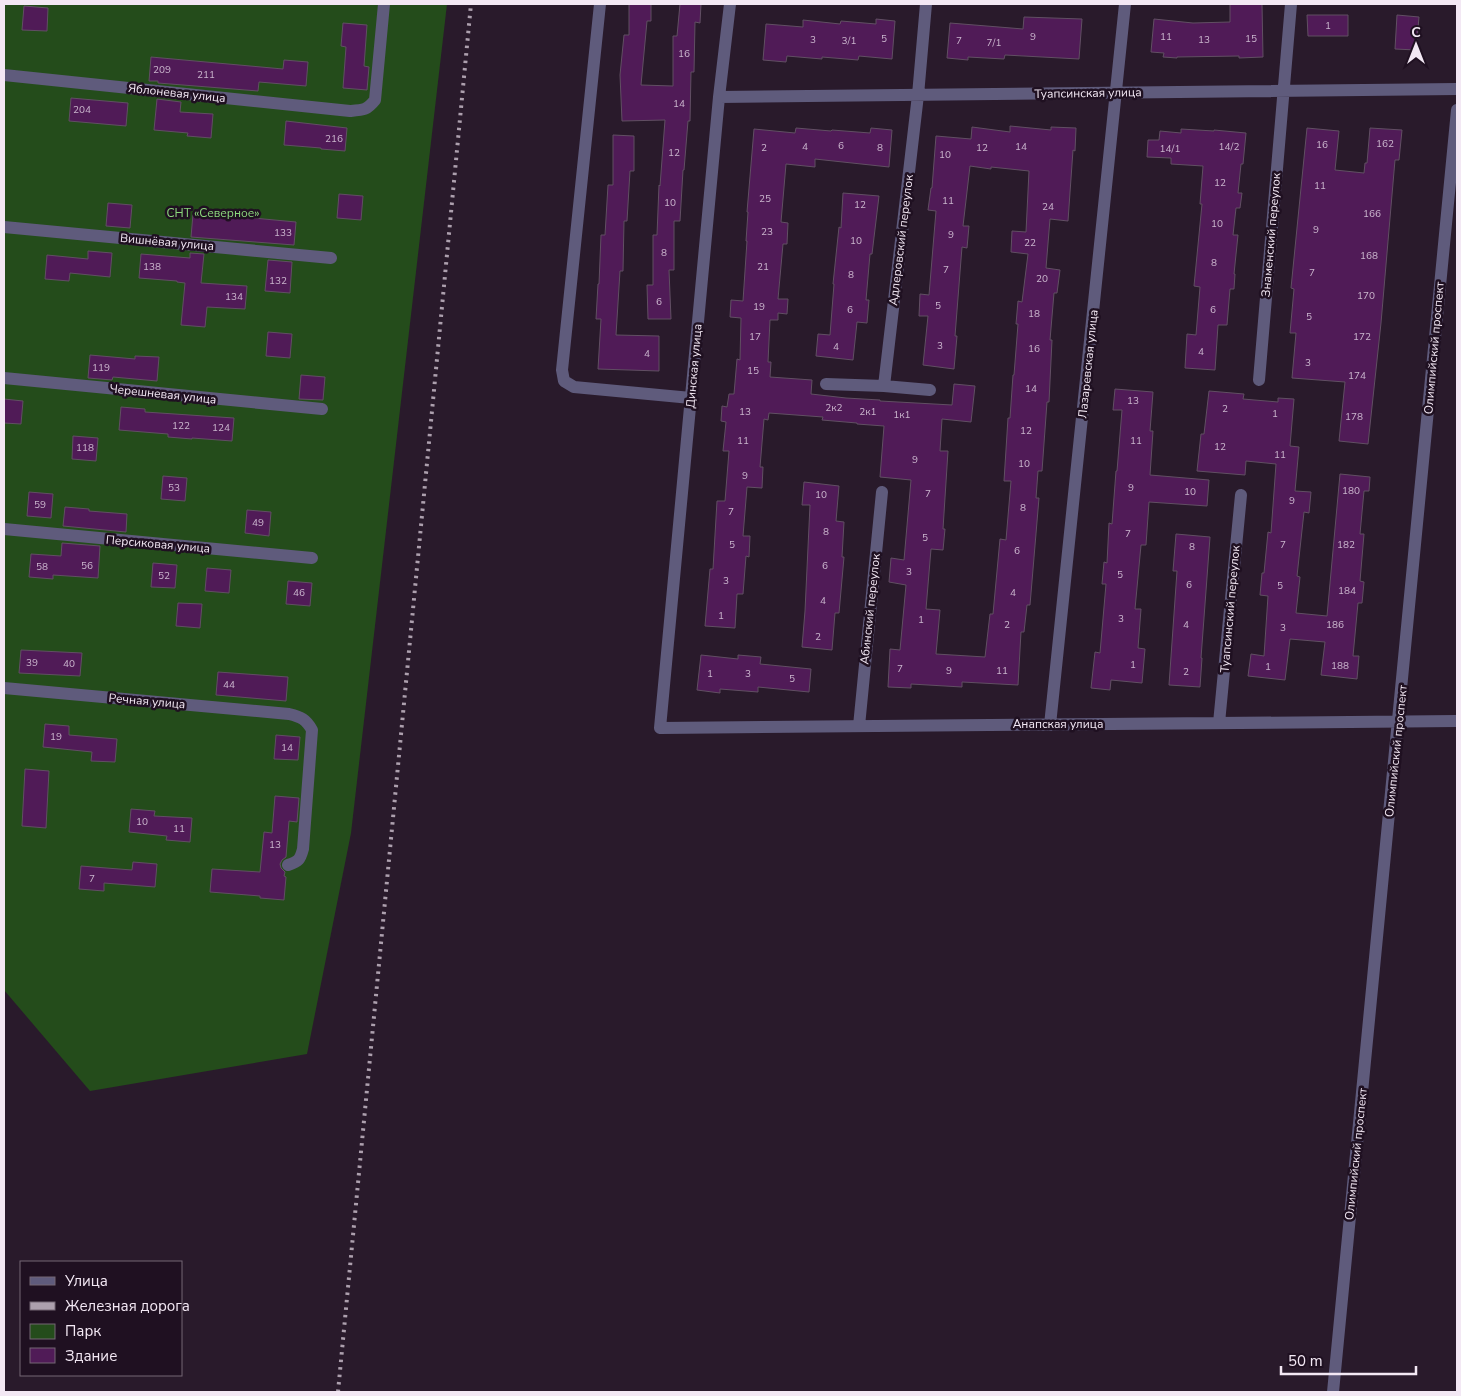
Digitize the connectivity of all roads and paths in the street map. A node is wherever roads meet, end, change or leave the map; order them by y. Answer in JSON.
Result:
{"nodes":[{"id":1,"x":384,"y":4,"type":"edge"},
{"id":2,"x":600,"y":4,"type":"edge"},
{"id":3,"x":730,"y":4,"type":"edge"},
{"id":4,"x":926,"y":4,"type":"edge"},
{"id":5,"x":1125,"y":4,"type":"edge"},
{"id":6,"x":1292,"y":4,"type":"edge"},
{"id":7,"x":4,"y":75,"type":"edge"},
{"id":8,"x":1457,"y":89,"type":"edge"},
{"id":9,"x":1283,"y":90,"type":"junction"},
{"id":10,"x":1116,"y":93,"type":"junction"},
{"id":11,"x":918,"y":95,"type":"junction"},
{"id":12,"x":719,"y":97,"type":"junction"},
{"id":13,"x":1457,"y":110,"type":"edge"},
{"id":14,"x":4,"y":227,"type":"edge"},
{"id":15,"x":331,"y":258,"type":"dead end"},
{"id":16,"x":4,"y":378,"type":"edge"},
{"id":17,"x":1259,"y":380,"type":"dead end"},
{"id":18,"x":826,"y":384,"type":"dead end"},
{"id":19,"x":884,"y":386,"type":"junction"},
{"id":20,"x":930,"y":390,"type":"dead end"},
{"id":21,"x":691,"y":398,"type":"junction"},
{"id":22,"x":322,"y":409,"type":"dead end"},
{"id":23,"x":882,"y":492,"type":"dead end"},
{"id":24,"x":1241,"y":495,"type":"dead end"},
{"id":25,"x":4,"y":529,"type":"edge"},
{"id":26,"x":312,"y":558,"type":"dead end"},
{"id":27,"x":4,"y":688,"type":"edge"},
{"id":28,"x":1398,"y":721,"type":"junction"},
{"id":29,"x":1457,"y":721,"type":"edge"},
{"id":30,"x":1219,"y":723,"type":"junction"},
{"id":31,"x":1050,"y":724,"type":"junction"},
{"id":32,"x":859,"y":726,"type":"junction"},
{"id":33,"x":660,"y":728,"type":"joint"},
{"id":34,"x":288,"y":865,"type":"dead end"},
{"id":35,"x":1333,"y":1392,"type":"edge"}],
"edges":[{"from":1,"to":7,"type":"street","name":"Яблоневая улица"},
{"from":2,"to":21,"type":"street"},
{"from":3,"to":12,"type":"street","name":"Динская улица"},
{"from":4,"to":11,"type":"street","name":"Адлеровский переулок"},
{"from":5,"to":10,"type":"street","name":"Лазаревская улица"},
{"from":6,"to":9,"type":"street","name":"Знаменский переулок"},
{"from":8,"to":9,"type":"street","name":"Туапсинская улица"},
{"from":9,"to":10,"type":"street","name":"Туапсинская улица"},
{"from":9,"to":17,"type":"street","name":"Знаменский переулок"},
{"from":10,"to":11,"type":"street","name":"Туапсинская улица"},
{"from":10,"to":31,"type":"street","name":"Лазаревская улица"},
{"from":11,"to":12,"type":"street","name":"Туапсинская улица"},
{"from":11,"to":19,"type":"street","name":"Адлеровский переулок"},
{"from":12,"to":21,"type":"street","name":"Динская улица"},
{"from":13,"to":28,"type":"street","name":"Олимпийский проспект"},
{"from":14,"to":15,"type":"street","name":"Вишнёвая улица"},
{"from":16,"to":22,"type":"street","name":"Черешневая улица"},
{"from":18,"to":19,"type":"street"},
{"from":19,"to":20,"type":"street"},
{"from":21,"to":33,"type":"street","name":"Динская улица"},
{"from":23,"to":32,"type":"street","name":"Абинский переулок"},
{"from":24,"to":30,"type":"street","name":"Туапсинский переулок"},
{"from":25,"to":26,"type":"street","name":"Персиковая улица"},
{"from":27,"to":34,"type":"street","name":"Речная улица"},
{"from":28,"to":29,"type":"street","name":"Анапская улица"},
{"from":28,"to":30,"type":"street","name":"Анапская улица"},
{"from":28,"to":35,"type":"street","name":"Олимпийский проспект"},
{"from":30,"to":31,"type":"street","name":"Анапская улица"},
{"from":31,"to":32,"type":"street","name":"Анапская улица"},
{"from":32,"to":33,"type":"street","name":"Анапская улица"}]}
